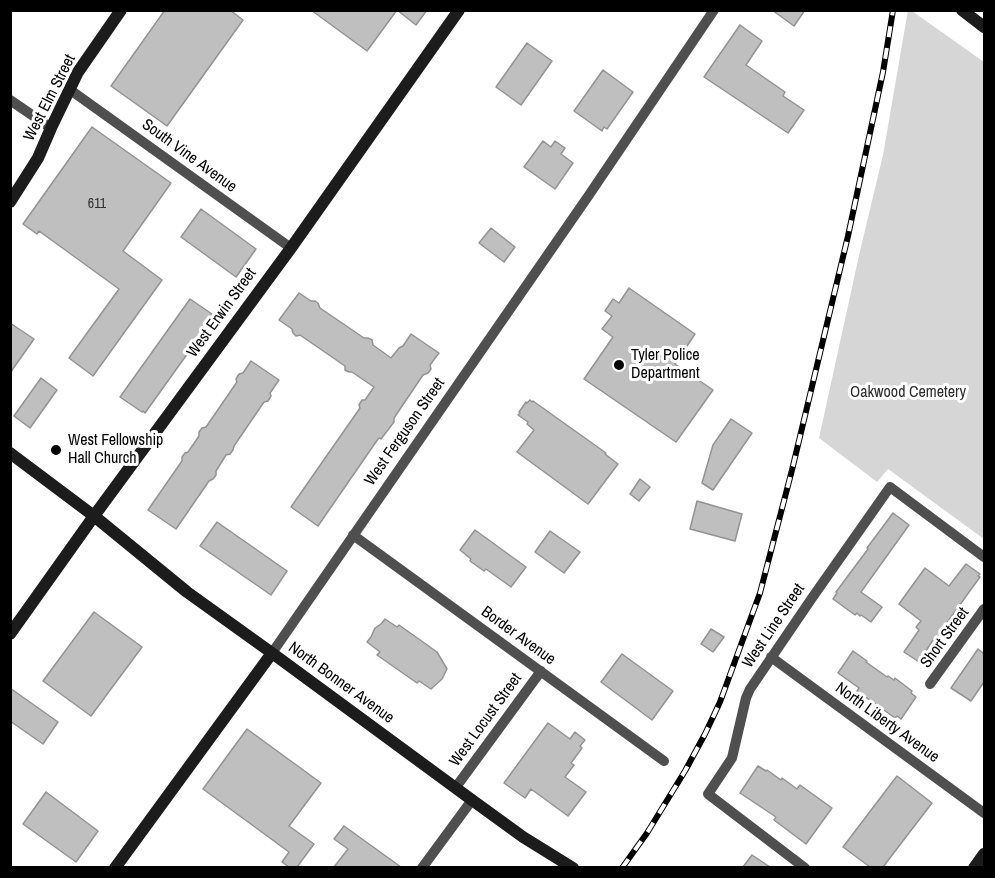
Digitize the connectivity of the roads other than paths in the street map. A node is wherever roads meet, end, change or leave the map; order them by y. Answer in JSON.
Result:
{"nodes":[{"id":1,"x":121,"y":10,"type":"edge"},
{"id":2,"x":459,"y":10,"type":"edge"},
{"id":3,"x":714,"y":10,"type":"edge"},
{"id":4,"x":962,"y":10,"type":"edge"},
{"id":5,"x":984,"y":27,"type":"edge"},
{"id":6,"x":69,"y":89,"type":"junction"},
{"id":7,"x":10,"y":100,"type":"edge"},
{"id":8,"x":51,"y":128,"type":"junction"},
{"id":9,"x":10,"y":202,"type":"edge"},
{"id":10,"x":291,"y":248,"type":"junction"},
{"id":11,"x":10,"y":453,"type":"edge"},
{"id":12,"x":94,"y":516,"type":"junction"},
{"id":13,"x":353,"y":536,"type":"junction"},
{"id":14,"x":984,"y":557,"type":"edge"},
{"id":15,"x":984,"y":609,"type":"edge"},
{"id":16,"x":10,"y":634,"type":"edge"},
{"id":17,"x":272,"y":652,"type":"junction"},
{"id":18,"x":771,"y":657,"type":"junction"},
{"id":19,"x":541,"y":671,"type":"junction"},
{"id":20,"x":930,"y":684,"type":"dead end"},
{"id":21,"x":664,"y":761,"type":"dead end"},
{"id":22,"x":456,"y":787,"type":"junction"},
{"id":23,"x":472,"y":800,"type":"junction"},
{"id":24,"x":984,"y":813,"type":"edge"},
{"id":25,"x":984,"y":854,"type":"edge"},
{"id":26,"x":115,"y":867,"type":"edge"},
{"id":27,"x":422,"y":867,"type":"edge"},
{"id":28,"x":573,"y":867,"type":"edge"},
{"id":29,"x":805,"y":867,"type":"edge"},
{"id":30,"x":974,"y":867,"type":"edge"}],
"edges":[{"from":1,"to":6,"type":"main road","name":"West Elm Street"},
{"from":2,"to":10,"type":"main road","name":"West Erwin Street"},
{"from":3,"to":13,"type":"street","name":"West Ferguson Street"},
{"from":4,"to":5,"type":"main road"},
{"from":6,"to":8,"type":"main road","name":"West Elm Street"},
{"from":6,"to":10,"type":"street","name":"South Vine Avenue"},
{"from":7,"to":8,"type":"street"},
{"from":8,"to":9,"type":"main road","name":"West Elm Street"},
{"from":10,"to":12,"type":"main road","name":"West Erwin Street"},
{"from":11,"to":12,"type":"main road","name":"North Bonner Avenue"},
{"from":12,"to":16,"type":"main road","name":"West Erwin Street"},
{"from":12,"to":17,"type":"main road","name":"North Bonner Avenue"},
{"from":13,"to":17,"type":"street","name":"West Ferguson Street"},
{"from":13,"to":19,"type":"street","name":"Border Avenue"},
{"from":14,"to":18,"type":"street","name":"West Line Street"},
{"from":15,"to":20,"type":"street","name":"Short Street"},
{"from":17,"to":22,"type":"main road","name":"North Bonner Avenue"},
{"from":17,"to":26,"type":"main road","name":"West Ferguson Street"},
{"from":18,"to":24,"type":"street","name":"North Liberty Avenue"},
{"from":18,"to":29,"type":"street","name":"West Line Street"},
{"from":19,"to":21,"type":"street","name":"Border Avenue"},
{"from":19,"to":22,"type":"street","name":"West Locust Street"},
{"from":22,"to":23,"type":"main road","name":"North Bonner Avenue"},
{"from":23,"to":27,"type":"street"},
{"from":23,"to":28,"type":"main road","name":"North Bonner Avenue"},
{"from":25,"to":30,"type":"main road"}]}
